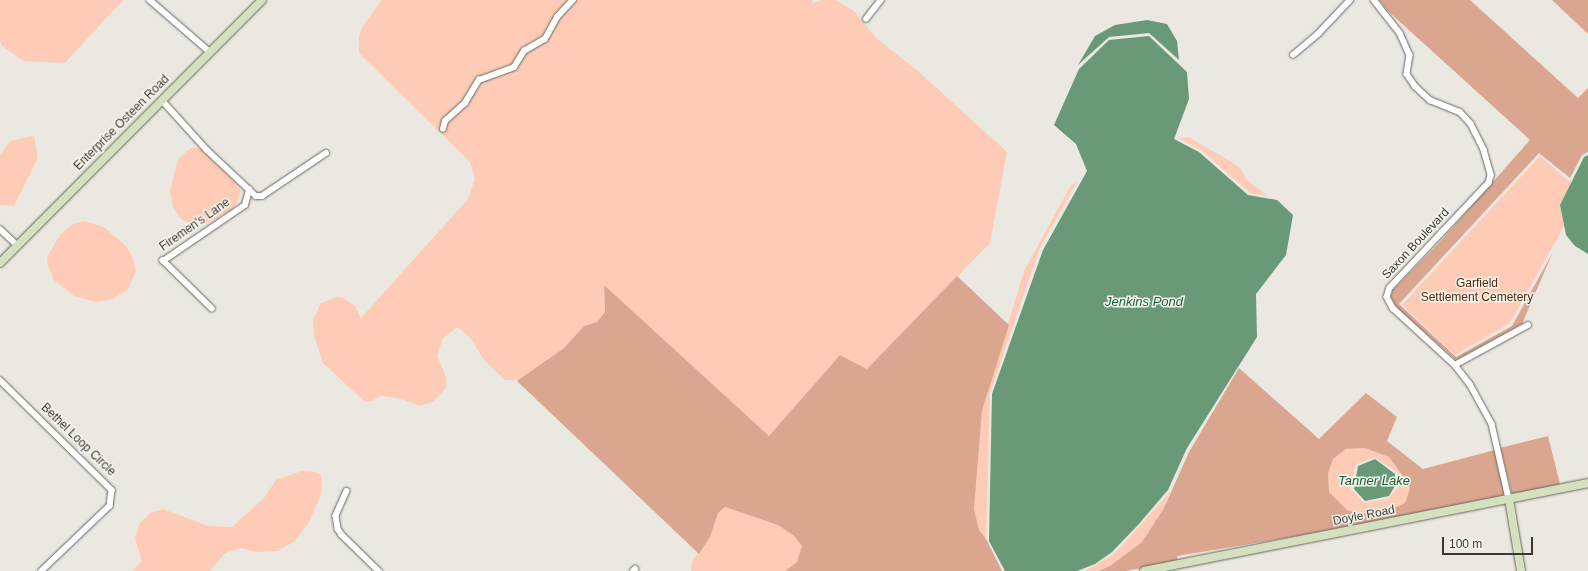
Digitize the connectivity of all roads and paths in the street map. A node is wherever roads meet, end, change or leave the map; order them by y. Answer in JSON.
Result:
{"nodes":[{"id":1,"x":150,"y":0,"type":"edge"},
{"id":2,"x":262,"y":0,"type":"edge"},
{"id":3,"x":573,"y":0,"type":"edge"},
{"id":4,"x":881,"y":0,"type":"edge"},
{"id":5,"x":1350,"y":0,"type":"edge"},
{"id":6,"x":1374,"y":0,"type":"edge"},
{"id":7,"x":866,"y":19,"type":"dead end"},
{"id":8,"x":210,"y":52,"type":"junction"},
{"id":9,"x":1293,"y":54,"type":"dead end"},
{"id":10,"x":162,"y":100,"type":"junction"},
{"id":11,"x":443,"y":129,"type":"dead end"},
{"id":12,"x":326,"y":153,"type":"dead end"},
{"id":13,"x":249,"y":190,"type":"junction"},
{"id":14,"x":0,"y":229,"type":"edge"},
{"id":15,"x":17,"y":245,"type":"junction"},
{"id":16,"x":0,"y":263,"type":"edge"},
{"id":17,"x":212,"y":309,"type":"dead end"},
{"id":18,"x":1528,"y":325,"type":"dead end"},
{"id":19,"x":1455,"y":364,"type":"junction"},
{"id":20,"x":0,"y":380,"type":"edge"},
{"id":21,"x":1588,"y":483,"type":"edge"},
{"id":22,"x":348,"y":491,"type":"dead end"},
{"id":23,"x":1509,"y":499,"type":"junction"},
{"id":24,"x":42,"y":571,"type":"edge"},
{"id":25,"x":379,"y":571,"type":"edge"},
{"id":26,"x":1144,"y":571,"type":"edge"},
{"id":27,"x":1521,"y":571,"type":"edge"}],
"edges":[{"from":1,"to":8,"type":"street"},
{"from":2,"to":8,"type":"main road","name":"Enterprise Osteen Road"},
{"from":3,"to":11,"type":"street"},
{"from":4,"to":7,"type":"street"},
{"from":5,"to":9,"type":"street"},
{"from":6,"to":19,"type":"street","name":"Saxon Boulevard"},
{"from":8,"to":10,"type":"main road","name":"Enterprise Osteen Road"},
{"from":10,"to":13,"type":"street"},
{"from":10,"to":15,"type":"main road","name":"Enterprise Osteen Road"},
{"from":12,"to":13,"type":"street"},
{"from":13,"to":17,"type":"street","name":"Firemen's Lane"},
{"from":14,"to":15,"type":"street"},
{"from":15,"to":16,"type":"main road","name":"Enterprise Osteen Road"},
{"from":18,"to":19,"type":"street"},
{"from":19,"to":23,"type":"street","name":"Saxon Boulevard"},
{"from":20,"to":24,"type":"street","name":"Bethel Loop Circle"},
{"from":21,"to":23,"type":"main road","name":"Doyle Road"},
{"from":22,"to":25,"type":"street"},
{"from":23,"to":26,"type":"main road","name":"Doyle Road"},
{"from":23,"to":27,"type":"main road","name":"Saxon Boulevard"}]}
